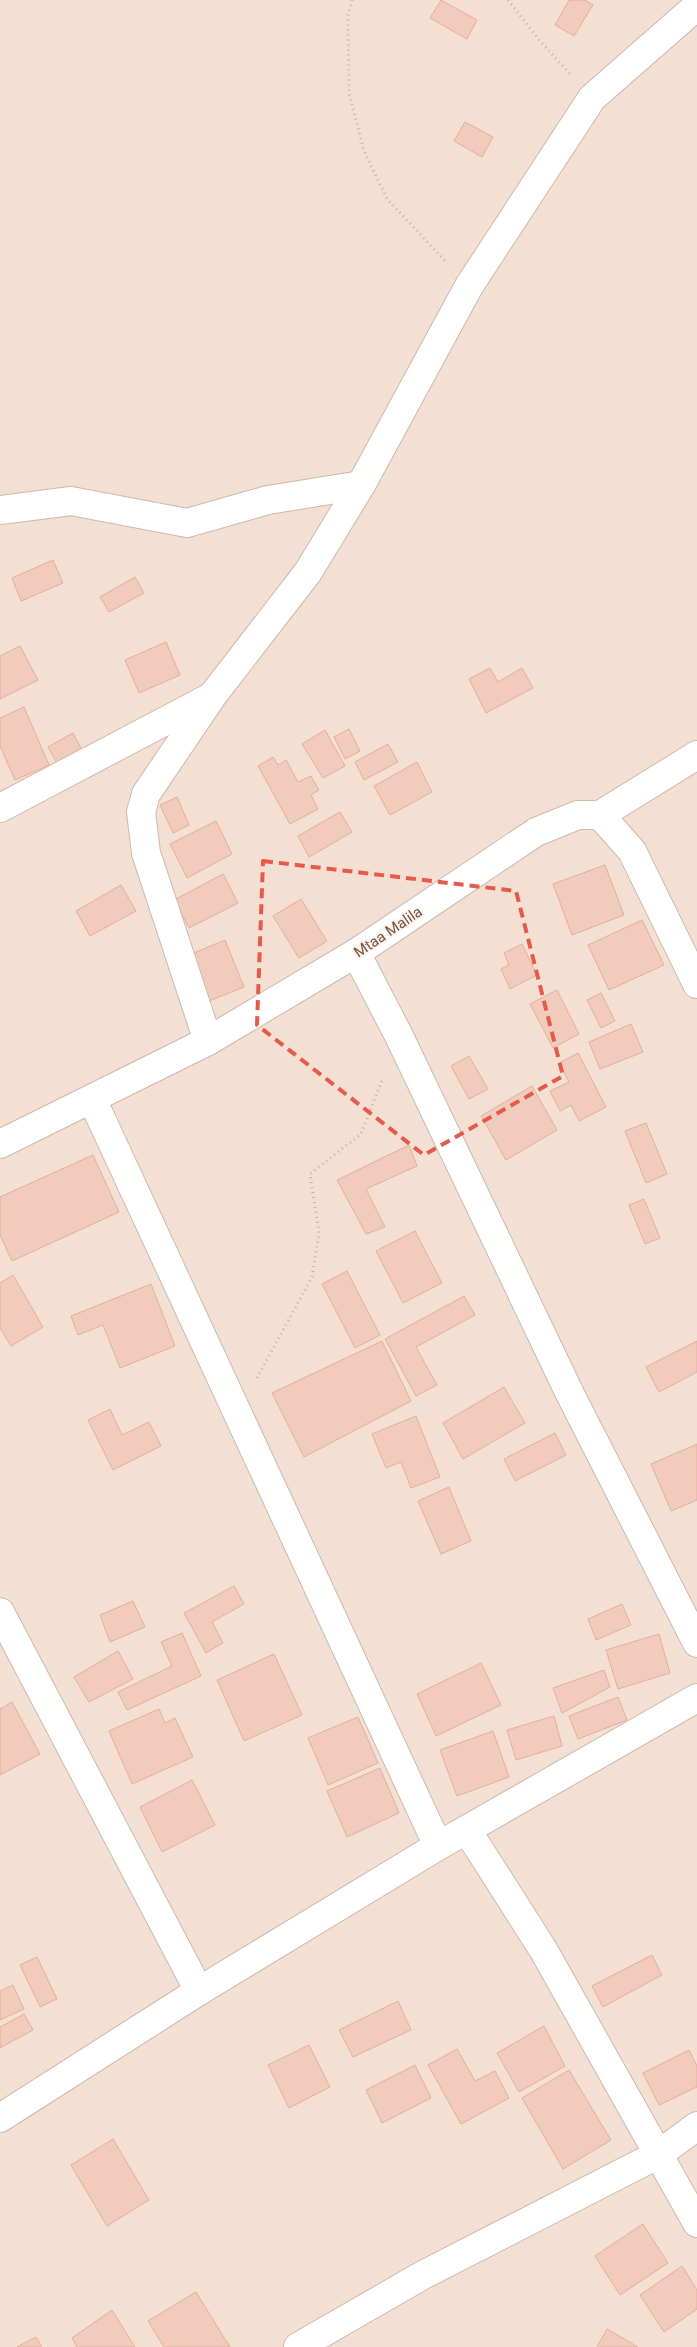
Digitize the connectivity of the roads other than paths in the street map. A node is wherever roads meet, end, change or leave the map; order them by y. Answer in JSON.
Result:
{"nodes":[{"id":1,"x":697,"y":6,"type":"edge"},
{"id":2,"x":361,"y":485,"type":"junction"},
{"id":3,"x":0,"y":510,"type":"edge"},
{"id":4,"x":213,"y":695,"type":"junction"},
{"id":5,"x":697,"y":755,"type":"edge"},
{"id":6,"x":0,"y":808,"type":"edge"},
{"id":7,"x":600,"y":815,"type":"junction"},
{"id":8,"x":356,"y":953,"type":"junction"},
{"id":9,"x":697,"y":984,"type":"edge"},
{"id":10,"x":208,"y":1041,"type":"junction"},
{"id":11,"x":92,"y":1099,"type":"junction"},
{"id":12,"x":0,"y":1144,"type":"edge"},
{"id":13,"x":0,"y":1612,"type":"edge"},
{"id":14,"x":697,"y":1643,"type":"edge"},
{"id":15,"x":697,"y":1698,"type":"edge"},
{"id":16,"x":467,"y":1830,"type":"junction"},
{"id":17,"x":438,"y":1846,"type":"junction"},
{"id":18,"x":199,"y":1991,"type":"junction"},
{"id":19,"x":0,"y":2118,"type":"edge"},
{"id":20,"x":697,"y":2126,"type":"edge"},
{"id":21,"x":659,"y":2154,"type":"junction"},
{"id":22,"x":697,"y":2223,"type":"edge"},
{"id":23,"x":298,"y":2347,"type":"edge"}],
"edges":[{"from":1,"to":2,"type":"street"},
{"from":2,"to":3,"type":"street"},
{"from":2,"to":4,"type":"street"},
{"from":4,"to":6,"type":"street"},
{"from":4,"to":10,"type":"street"},
{"from":5,"to":7,"type":"street"},
{"from":7,"to":8,"type":"street","name":"Mtaa Malila"},
{"from":7,"to":9,"type":"street"},
{"from":8,"to":10,"type":"street","name":"Mtaa Malila"},
{"from":8,"to":14,"type":"street"},
{"from":10,"to":11,"type":"street","name":"Mtaa Malila"},
{"from":11,"to":12,"type":"street","name":"Mtaa Malila"},
{"from":11,"to":17,"type":"street"},
{"from":13,"to":18,"type":"street"},
{"from":15,"to":16,"type":"street"},
{"from":16,"to":17,"type":"street"},
{"from":16,"to":21,"type":"street"},
{"from":17,"to":18,"type":"street"},
{"from":18,"to":19,"type":"street"},
{"from":20,"to":21,"type":"street"},
{"from":21,"to":22,"type":"street"},
{"from":21,"to":23,"type":"street"}]}
